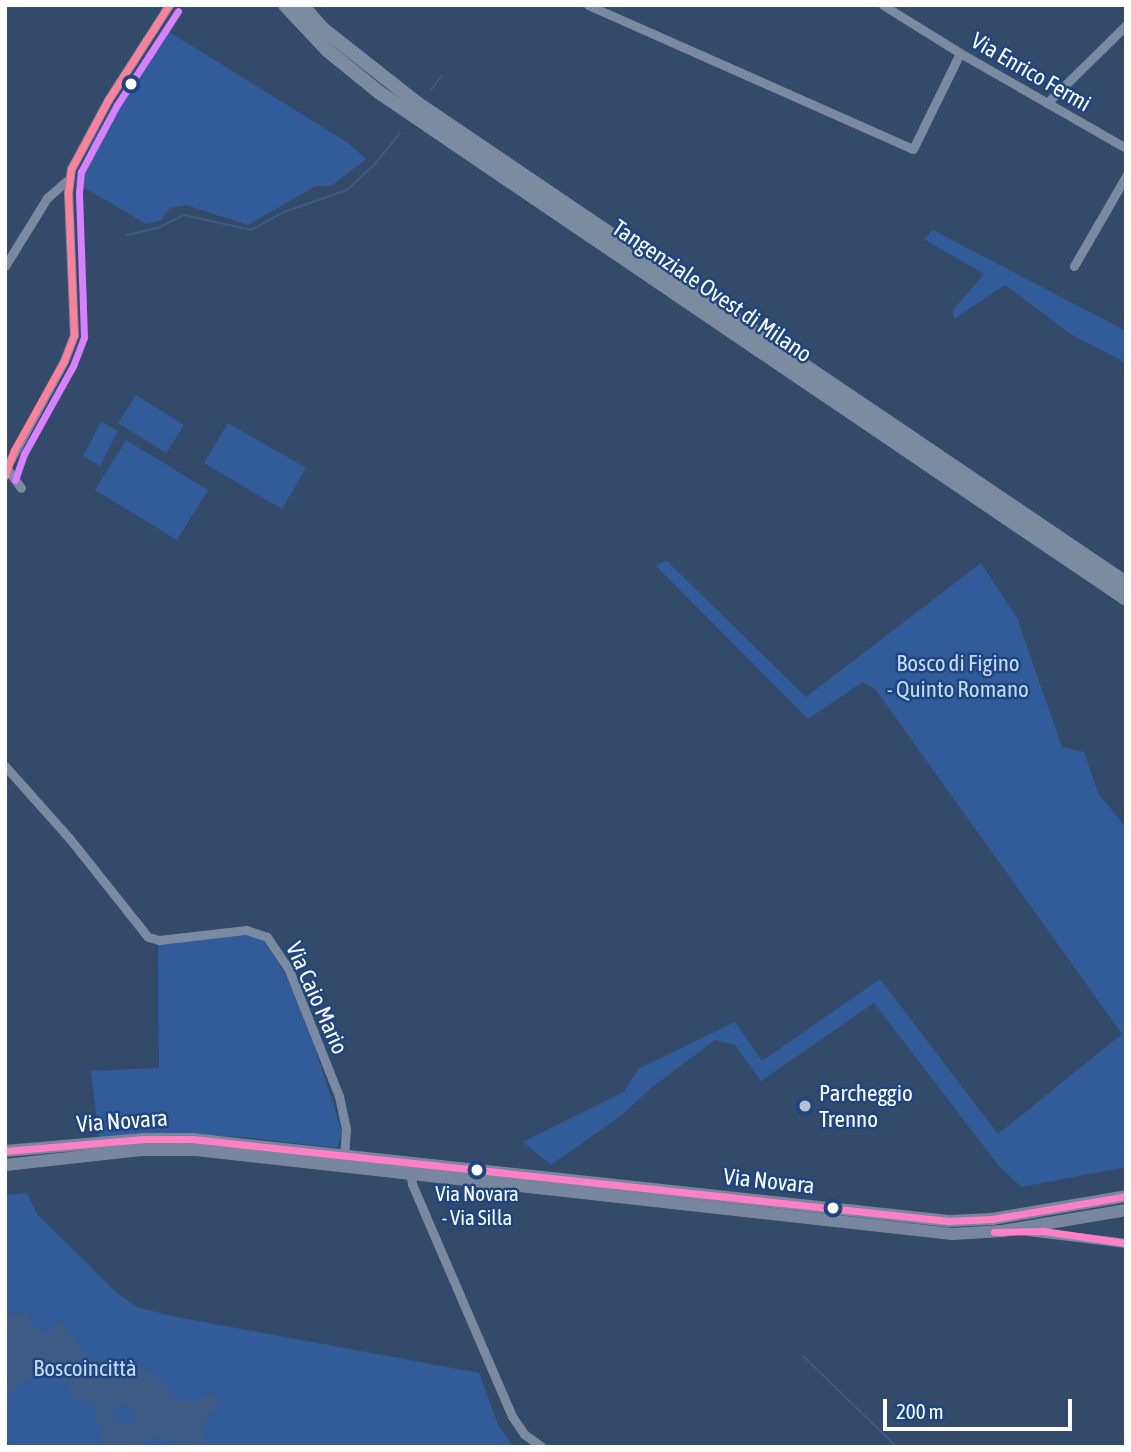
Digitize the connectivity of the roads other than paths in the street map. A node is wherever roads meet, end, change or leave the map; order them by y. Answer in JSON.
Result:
{"nodes":[{"id":1,"x":169,"y":5,"type":"edge"},
{"id":2,"x":285,"y":5,"type":"edge"},
{"id":3,"x":303,"y":5,"type":"edge"},
{"id":4,"x":588,"y":5,"type":"edge"},
{"id":5,"x":883,"y":5,"type":"edge"},
{"id":6,"x":1126,"y":25,"type":"edge"},
{"id":7,"x":960,"y":53,"type":"junction"},
{"id":8,"x":1047,"y":103,"type":"junction"},
{"id":9,"x":1126,"y":148,"type":"edge"},
{"id":10,"x":1126,"y":176,"type":"edge"},
{"id":11,"x":69,"y":179,"type":"junction"},
{"id":12,"x":68,"y":193,"type":"junction"},
{"id":13,"x":52,"y":194,"type":"junction"},
{"id":14,"x":5,"y":266,"type":"edge"},
{"id":15,"x":1074,"y":266,"type":"dead end"},
{"id":16,"x":10,"y":453,"type":"edge"},
{"id":17,"x":6,"y":471,"type":"edge"},
{"id":18,"x":19,"y":486,"type":"dead end"},
{"id":19,"x":1126,"y":583,"type":"edge"},
{"id":20,"x":1126,"y":599,"type":"edge"},
{"id":21,"x":5,"y":766,"type":"edge"},
{"id":22,"x":5,"y":1151,"type":"edge"},
{"id":23,"x":343,"y":1160,"type":"junction"},
{"id":24,"x":5,"y":1165,"type":"edge"},
{"id":25,"x":409,"y":1168,"type":"junction"},
{"id":26,"x":1126,"y":1196,"type":"edge"},
{"id":27,"x":1126,"y":1210,"type":"edge"},
{"id":28,"x":1002,"y":1231,"type":"junction"},
{"id":29,"x":1126,"y":1243,"type":"edge"},
{"id":30,"x":542,"y":1447,"type":"edge"}],
"edges":[{"from":1,"to":11,"type":"street"},
{"from":2,"to":20,"type":"highway","name":"Tangenziale Ovest di Milano"},
{"from":3,"to":19,"type":"highway","name":"Tangenziale Ovest di Milano"},
{"from":4,"to":7,"type":"street"},
{"from":5,"to":7,"type":"street","name":"Via Enrico Fermi"},
{"from":6,"to":8,"type":"street"},
{"from":7,"to":8,"type":"street","name":"Via Enrico Fermi"},
{"from":8,"to":9,"type":"street","name":"Via Enrico Fermi"},
{"from":10,"to":15,"type":"street"},
{"from":11,"to":12,"type":"street"},
{"from":11,"to":13,"type":"street"},
{"from":12,"to":13,"type":"street"},
{"from":12,"to":16,"type":"street"},
{"from":13,"to":14,"type":"street"},
{"from":16,"to":17,"type":"street"},
{"from":17,"to":18,"type":"street"},
{"from":21,"to":23,"type":"street","name":"Via Caio Mario"},
{"from":22,"to":23,"type":"main road","name":"Via Novara"},
{"from":23,"to":24,"type":"main road","name":"Via Novara"},
{"from":23,"to":25,"type":"main road","name":"Via Novara"},
{"from":25,"to":26,"type":"main road","name":"Via Novara"},
{"from":25,"to":28,"type":"main road","name":"Via Novara"},
{"from":25,"to":30,"type":"street"},
{"from":27,"to":28,"type":"main road","name":"Via Novara"},
{"from":28,"to":29,"type":"street","name":"Via Novara"}]}
